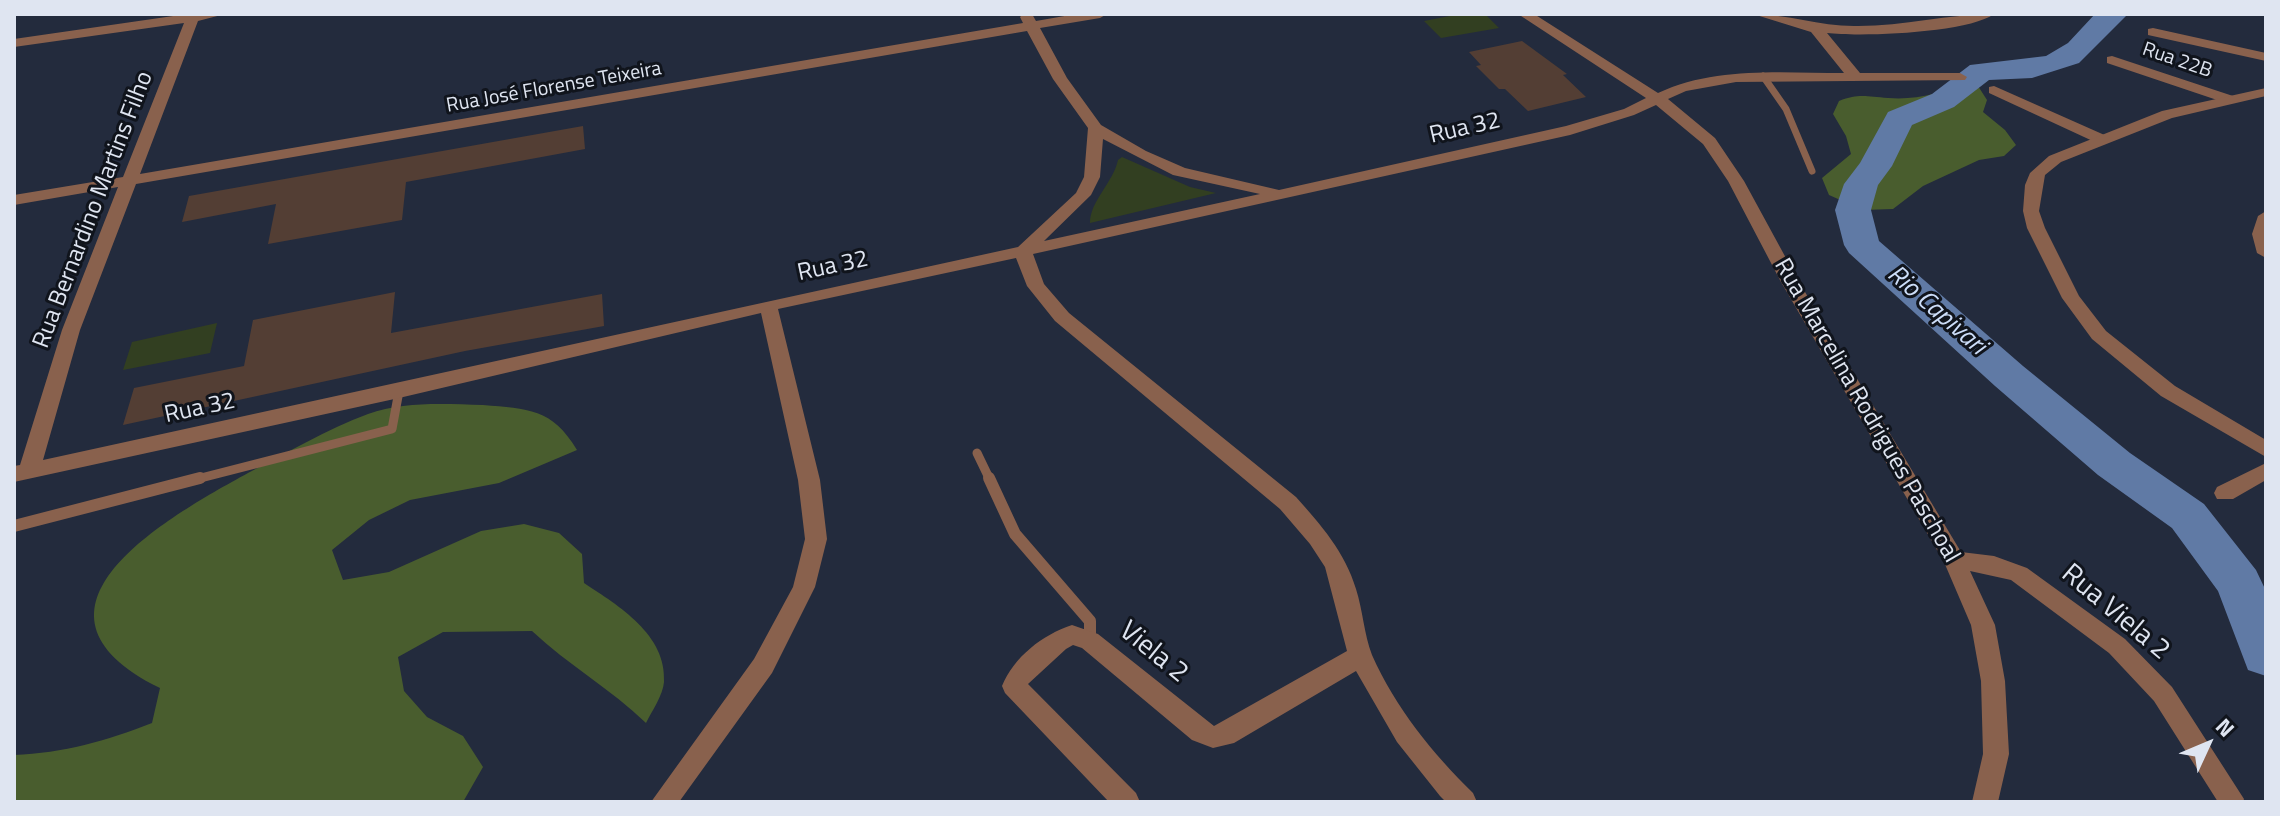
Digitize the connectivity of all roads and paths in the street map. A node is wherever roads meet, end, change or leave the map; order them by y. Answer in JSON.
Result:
{"nodes":[{"id":1,"x":218,"y":14,"type":"edge"},
{"id":2,"x":1100,"y":14,"type":"edge"},
{"id":3,"x":1525,"y":14,"type":"edge"},
{"id":4,"x":1760,"y":14,"type":"edge"},
{"id":5,"x":1987,"y":14,"type":"edge"},
{"id":6,"x":193,"y":16,"type":"edge"},
{"id":7,"x":1029,"y":20,"type":"edge"},
{"id":8,"x":1870,"y":21,"type":"edge"},
{"id":9,"x":1815,"y":28,"type":"junction"},
{"id":10,"x":2153,"y":32,"type":"dead end"},
{"id":11,"x":14,"y":43,"type":"edge"},
{"id":12,"x":2266,"y":57,"type":"edge"},
{"id":13,"x":2112,"y":60,"type":"dead end"},
{"id":14,"x":1622,"y":74,"type":"junction"},
{"id":15,"x":1763,"y":76,"type":"junction"},
{"id":16,"x":1960,"y":77,"type":"dead end"},
{"id":17,"x":1856,"y":78,"type":"junction"},
{"id":18,"x":1994,"y":90,"type":"dead end"},
{"id":19,"x":2265,"y":93,"type":"edge"},
{"id":20,"x":1659,"y":99,"type":"junction"},
{"id":21,"x":2228,"y":99,"type":"junction"},
{"id":22,"x":1629,"y":112,"type":"junction"},
{"id":23,"x":1096,"y":128,"type":"junction"},
{"id":24,"x":2103,"y":140,"type":"junction"},
{"id":25,"x":1812,"y":171,"type":"dead end"},
{"id":26,"x":129,"y":180,"type":"junction"},
{"id":27,"x":1289,"y":193,"type":"junction"},
{"id":28,"x":14,"y":200,"type":"edge"},
{"id":29,"x":2266,"y":216,"type":"edge"},
{"id":30,"x":1023,"y":252,"type":"junction"},
{"id":31,"x":2266,"y":253,"type":"edge"},
{"id":32,"x":768,"y":305,"type":"junction"},
{"id":33,"x":399,"y":391,"type":"junction"},
{"id":34,"x":2266,"y":450,"type":"edge"},
{"id":35,"x":977,"y":453,"type":"dead end"},
{"id":36,"x":2266,"y":471,"type":"edge"},
{"id":37,"x":22,"y":472,"type":"edge"},
{"id":38,"x":2225,"y":493,"type":"dead end"},
{"id":39,"x":14,"y":526,"type":"edge"},
{"id":40,"x":1954,"y":560,"type":"junction"},
{"id":41,"x":1090,"y":641,"type":"junction"},
{"id":42,"x":1360,"y":656,"type":"junction"},
{"id":43,"x":2231,"y":799,"type":"dead end"},
{"id":44,"x":664,"y":802,"type":"edge"},
{"id":45,"x":1127,"y":802,"type":"edge"},
{"id":46,"x":1464,"y":802,"type":"edge"},
{"id":47,"x":1985,"y":802,"type":"edge"}],
"edges":[{"from":1,"to":6,"type":"street"},
{"from":2,"to":7,"type":"street","name":"Rua José Florense Teixeira"},
{"from":3,"to":14,"type":"street","name":"Rua Marcelina Rodrigues Paschoal"},
{"from":4,"to":9,"type":"street"},
{"from":5,"to":8,"type":"street"},
{"from":6,"to":11,"type":"street"},
{"from":6,"to":26,"type":"street","name":"Rua Bernardino Martins Filho"},
{"from":7,"to":23,"type":"street"},
{"from":7,"to":26,"type":"street","name":"Rua José Florense Teixeira"},
{"from":8,"to":9,"type":"street"},
{"from":9,"to":17,"type":"street"},
{"from":10,"to":12,"type":"street"},
{"from":13,"to":21,"type":"street","name":"Rua 22B"},
{"from":14,"to":20,"type":"street","name":"Rua Marcelina Rodrigues Paschoal"},
{"from":14,"to":22,"type":"street"},
{"from":15,"to":17,"type":"street","name":"Rua 32"},
{"from":15,"to":20,"type":"street","name":"Rua 32"},
{"from":15,"to":25,"type":"lane"},
{"from":16,"to":17,"type":"street","name":"Rua 32"},
{"from":18,"to":24,"type":"street"},
{"from":19,"to":21,"type":"street"},
{"from":20,"to":22,"type":"street","name":"Rua 32"},
{"from":20,"to":40,"type":"street","name":"Rua Marcelina Rodrigues Paschoal"},
{"from":21,"to":24,"type":"street"},
{"from":22,"to":27,"type":"street","name":"Rua 32"},
{"from":23,"to":27,"type":"street"},
{"from":23,"to":30,"type":"street"},
{"from":24,"to":34,"type":"street"},
{"from":26,"to":28,"type":"street","name":"Rua José Florense Teixeira"},
{"from":26,"to":37,"type":"street","name":"Rua Bernardino Martins Filho"},
{"from":27,"to":30,"type":"street","name":"Rua 32"},
{"from":29,"to":31,"type":"street"},
{"from":30,"to":32,"type":"street","name":"Rua 32"},
{"from":30,"to":42,"type":"street"},
{"from":32,"to":33,"type":"street","name":"Rua 32"},
{"from":32,"to":44,"type":"street"},
{"from":33,"to":37,"type":"street","name":"Rua 32"},
{"from":33,"to":39,"type":"lane"},
{"from":35,"to":41,"type":"lane"},
{"from":36,"to":38,"type":"street"},
{"from":40,"to":43,"type":"street","name":"Rua Viela 2"},
{"from":40,"to":47,"type":"street","name":"Rua Marcelina Rodrigues Paschoal"},
{"from":41,"to":42,"type":"street","name":"Viela 2"},
{"from":41,"to":45,"type":"street","name":"Viela 2"},
{"from":42,"to":46,"type":"street"}]}
